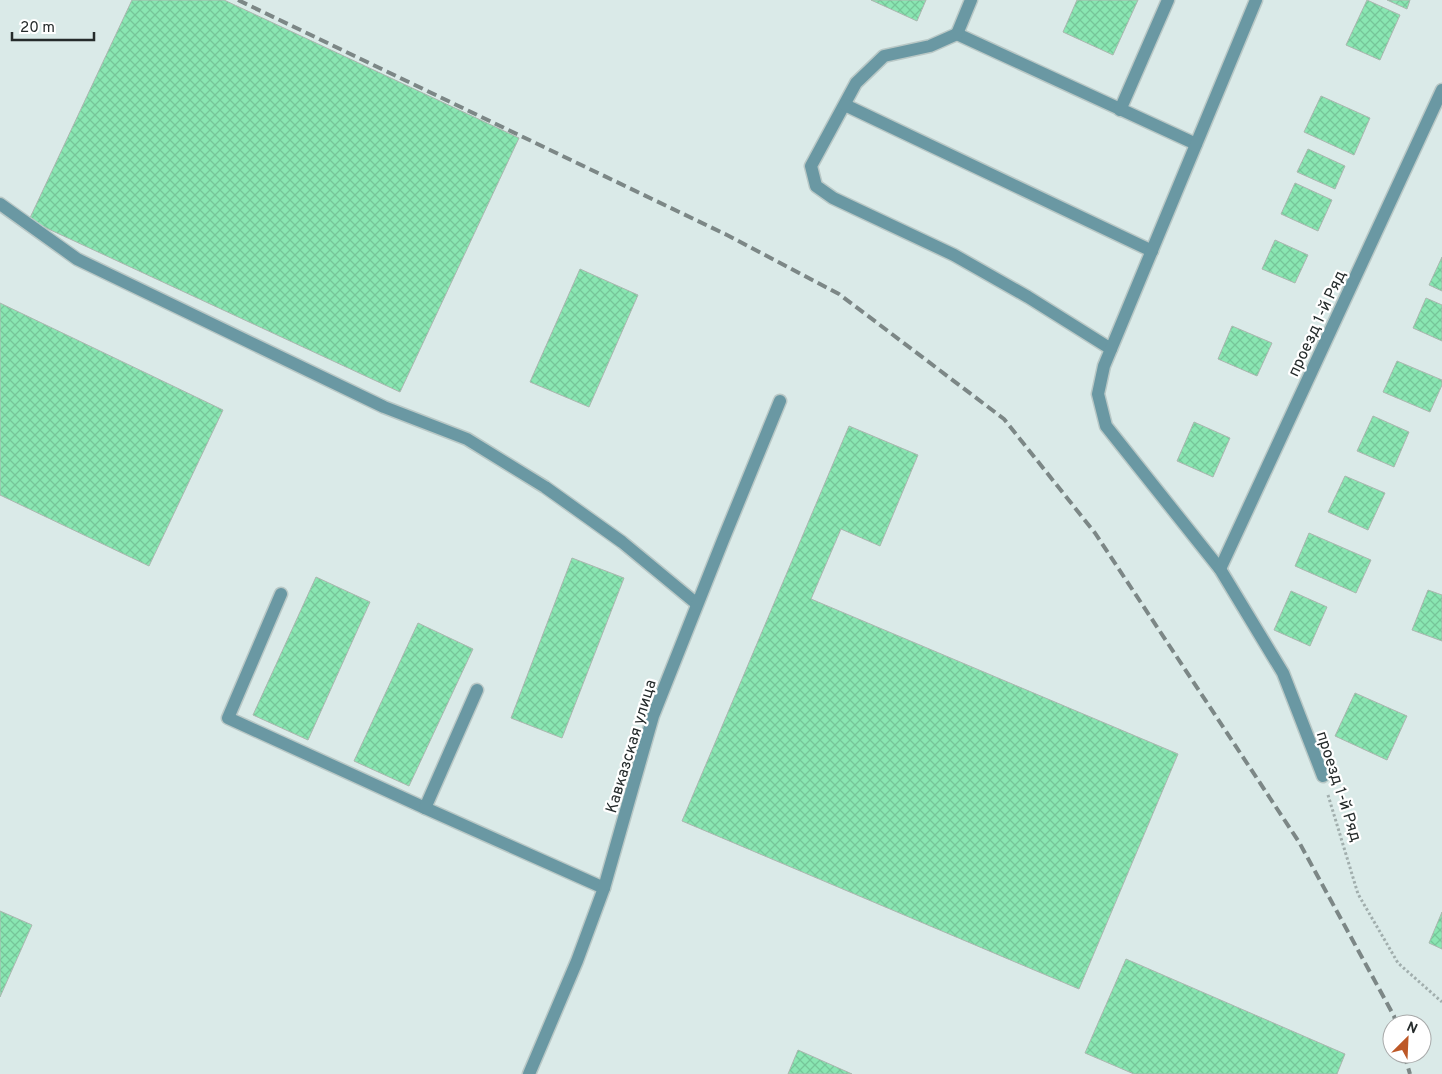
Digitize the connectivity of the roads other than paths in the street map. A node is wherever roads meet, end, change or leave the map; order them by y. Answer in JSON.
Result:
{"nodes":[{"id":1,"x":972,"y":0,"type":"edge"},
{"id":2,"x":1168,"y":0,"type":"edge"},
{"id":3,"x":1256,"y":0,"type":"edge"},
{"id":4,"x":957,"y":34,"type":"junction"},
{"id":5,"x":1442,"y":90,"type":"edge"},
{"id":6,"x":845,"y":105,"type":"junction"},
{"id":7,"x":1120,"y":110,"type":"junction"},
{"id":8,"x":1196,"y":144,"type":"junction"},
{"id":9,"x":0,"y":204,"type":"edge"},
{"id":10,"x":1152,"y":251,"type":"junction"},
{"id":11,"x":1111,"y":349,"type":"junction"},
{"id":12,"x":780,"y":401,"type":"dead end"},
{"id":13,"x":1220,"y":569,"type":"junction"},
{"id":14,"x":281,"y":594,"type":"dead end"},
{"id":15,"x":697,"y":604,"type":"junction"},
{"id":16,"x":477,"y":690,"type":"dead end"},
{"id":17,"x":1323,"y":776,"type":"road end"},
{"id":18,"x":425,"y":808,"type":"junction"},
{"id":19,"x":604,"y":888,"type":"junction"},
{"id":20,"x":529,"y":1074,"type":"edge"}],
"edges":[{"from":1,"to":4,"type":"street"},
{"from":2,"to":7,"type":"street"},
{"from":3,"to":8,"type":"street","name":"проезд 1-й Ряд"},
{"from":4,"to":6,"type":"street"},
{"from":4,"to":7,"type":"street"},
{"from":5,"to":13,"type":"street","name":"проезд 1-й Ряд"},
{"from":6,"to":10,"type":"street"},
{"from":6,"to":11,"type":"street"},
{"from":7,"to":8,"type":"street"},
{"from":8,"to":10,"type":"street","name":"проезд 1-й Ряд"},
{"from":9,"to":15,"type":"street"},
{"from":10,"to":11,"type":"street","name":"проезд 1-й Ряд"},
{"from":11,"to":13,"type":"street","name":"проезд 1-й Ряд"},
{"from":12,"to":15,"type":"street","name":"Кавказская улица"},
{"from":13,"to":17,"type":"street","name":"проезд 1-й Ряд"},
{"from":14,"to":18,"type":"street"},
{"from":15,"to":19,"type":"street","name":"Кавказская улица"},
{"from":16,"to":18,"type":"street"},
{"from":18,"to":19,"type":"street"},
{"from":19,"to":20,"type":"street","name":"Кавказская улица"}]}
